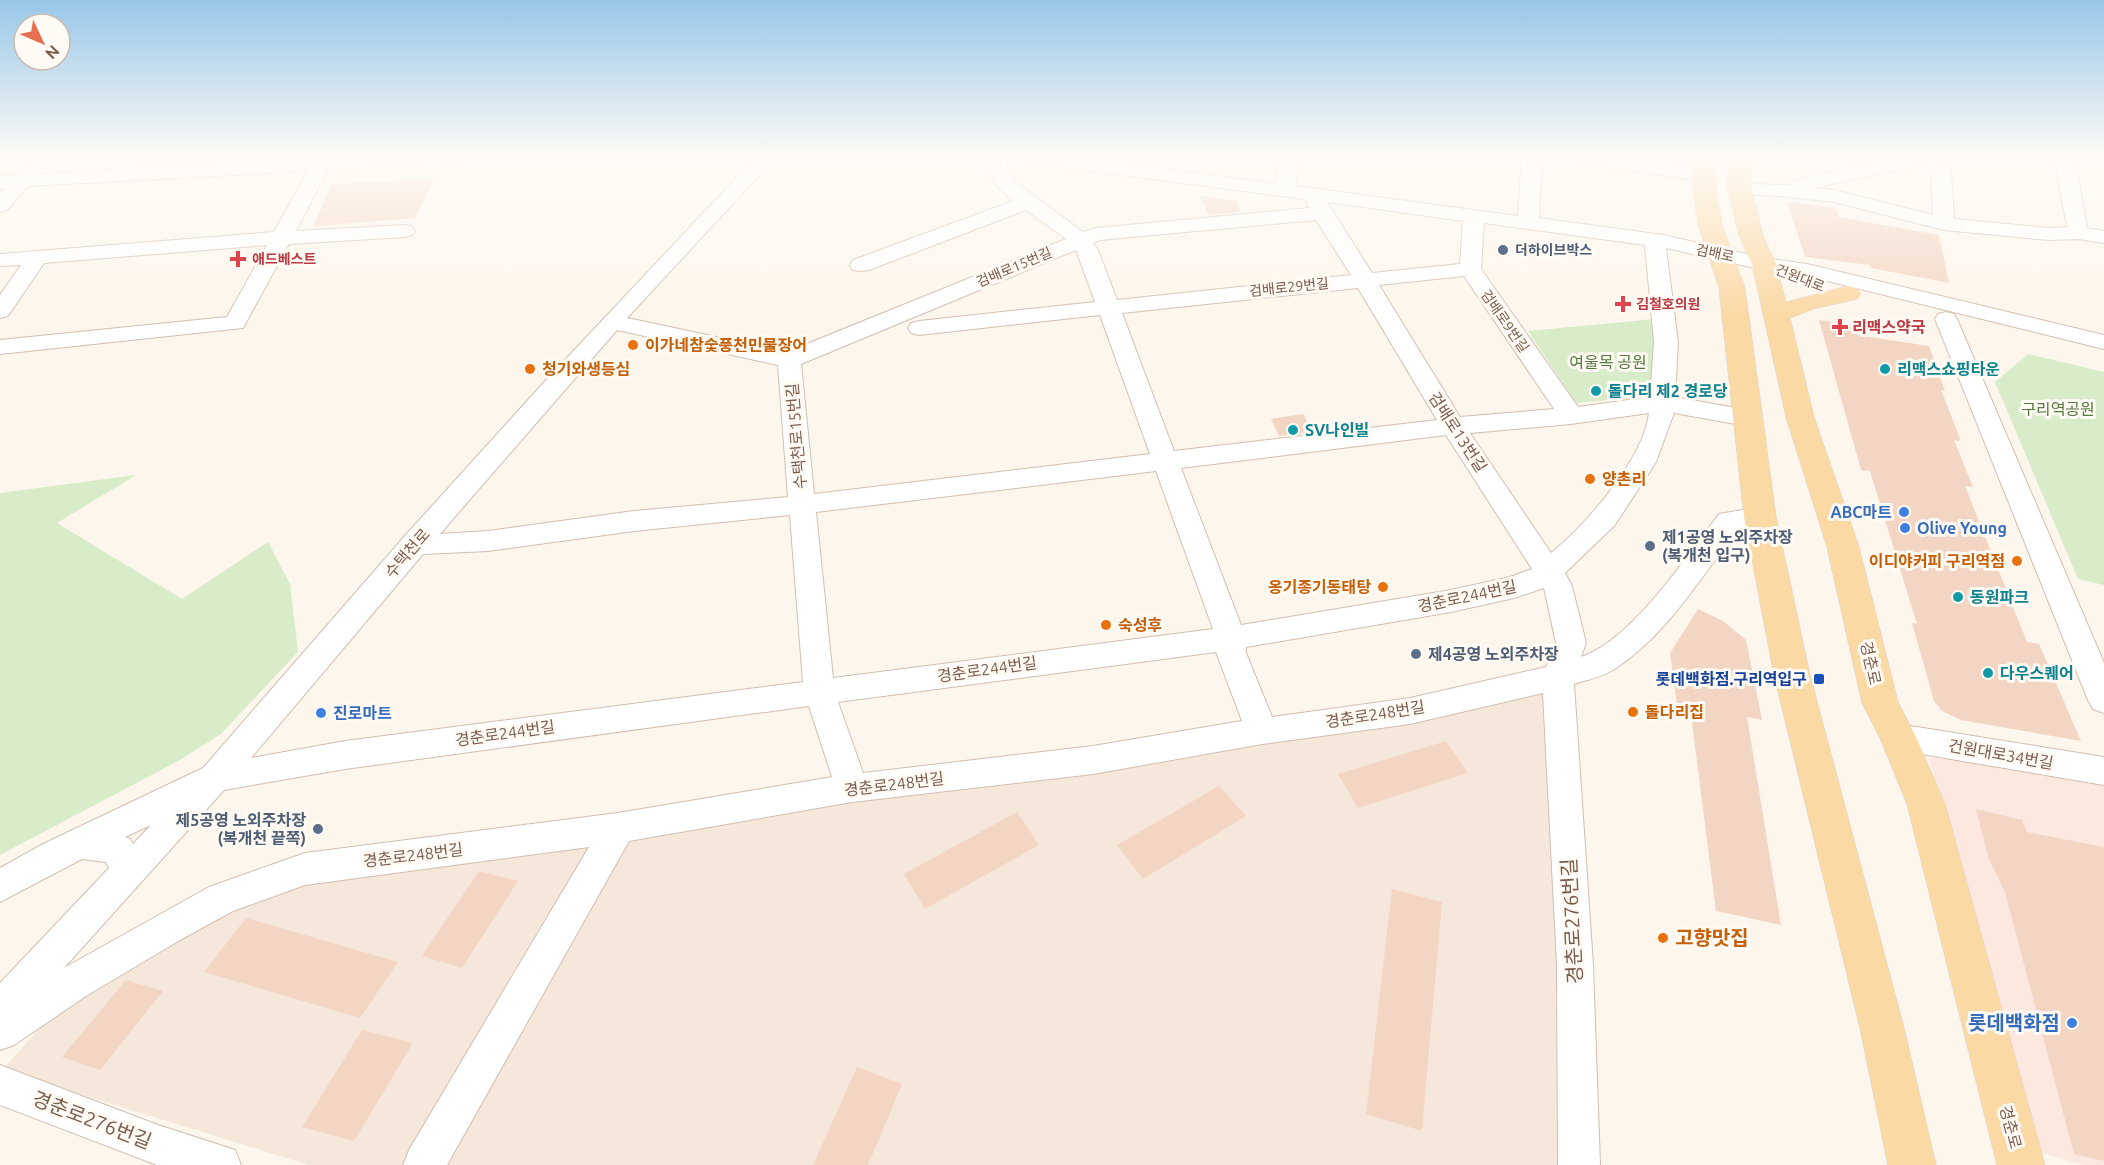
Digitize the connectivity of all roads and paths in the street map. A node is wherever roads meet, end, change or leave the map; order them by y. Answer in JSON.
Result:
{"nodes":[{"id":1,"x":297,"y":210,"type":"edge"},
{"id":2,"x":715,"y":210,"type":"edge"},
{"id":3,"x":1005,"y":210,"type":"edge"},
{"id":4,"x":1042,"y":210,"type":"edge"},
{"id":5,"x":1270,"y":210,"type":"edge"},
{"id":6,"x":1321,"y":210,"type":"edge"},
{"id":7,"x":1400,"y":210,"type":"edge"},
{"id":8,"x":1529,"y":210,"type":"edge"},
{"id":9,"x":1707,"y":210,"type":"edge"},
{"id":10,"x":1745,"y":210,"type":"edge"},
{"id":11,"x":1890,"y":210,"type":"edge"},
{"id":12,"x":1943,"y":210,"type":"edge"},
{"id":13,"x":2074,"y":210,"type":"edge"},
{"id":14,"x":1474,"y":216,"type":"junction"},
{"id":15,"x":1528,"y":223,"type":"junction"},
{"id":16,"x":1944,"y":224,"type":"junction"},
{"id":17,"x":405,"y":231,"type":"dead end"},
{"id":18,"x":2078,"y":233,"type":"junction"},
{"id":19,"x":2104,"y":237,"type":"edge"},
{"id":20,"x":282,"y":238,"type":"junction"},
{"id":21,"x":1080,"y":240,"type":"junction"},
{"id":22,"x":1654,"y":240,"type":"junction"},
{"id":23,"x":1718,"y":254,"type":"junction"},
{"id":24,"x":38,"y":256,"type":"junction"},
{"id":25,"x":0,"y":260,"type":"edge"},
{"id":26,"x":1764,"y":264,"type":"junction"},
{"id":27,"x":861,"y":265,"type":"dead end"},
{"id":28,"x":1470,"y":269,"type":"junction"},
{"id":29,"x":1365,"y":279,"type":"junction"},
{"id":30,"x":1848,"y":294,"type":"junction"},
{"id":31,"x":1108,"y":306,"type":"junction"},
{"id":32,"x":0,"y":311,"type":"edge"},
{"id":33,"x":1775,"y":315,"type":"junction"},
{"id":34,"x":1946,"y":319,"type":"junction"},
{"id":35,"x":612,"y":322,"type":"junction"},
{"id":36,"x":919,"y":328,"type":"dead end"},
{"id":37,"x":2104,"y":342,"type":"edge"},
{"id":38,"x":0,"y":347,"type":"edge"},
{"id":39,"x":789,"y":360,"type":"junction"},
{"id":40,"x":2104,"y":360,"type":"edge"},
{"id":41,"x":1663,"y":403,"type":"junction"},
{"id":42,"x":1571,"y":416,"type":"junction"},
{"id":43,"x":1747,"y":418,"type":"junction"},
{"id":44,"x":1453,"y":426,"type":"junction"},
{"id":45,"x":1167,"y":461,"type":"junction"},
{"id":46,"x":801,"y":505,"type":"junction"},
{"id":47,"x":1760,"y":517,"type":"junction"},
{"id":48,"x":413,"y":545,"type":"junction"},
{"id":49,"x":1549,"y":572,"type":"junction"},
{"id":50,"x":1231,"y":638,"type":"junction"},
{"id":51,"x":1558,"y":677,"type":"junction"},
{"id":52,"x":819,"y":691,"type":"junction"},
{"id":53,"x":2104,"y":700,"type":"edge"},
{"id":54,"x":1262,"y":731,"type":"junction"},
{"id":55,"x":1898,"y":737,"type":"junction"},
{"id":56,"x":2104,"y":771,"type":"edge"},
{"id":57,"x":214,"y":778,"type":"junction"},
{"id":58,"x":852,"y":788,"type":"junction"},
{"id":59,"x":618,"y":828,"type":"junction"},
{"id":60,"x":79,"y":843,"type":"junction"},
{"id":61,"x":128,"y":872,"type":"junction"},
{"id":62,"x":0,"y":886,"type":"edge"},
{"id":63,"x":0,"y":1010,"type":"edge"},
{"id":64,"x":0,"y":1031,"type":"edge"},
{"id":65,"x":0,"y":1085,"type":"edge"},
{"id":66,"x":151,"y":1155,"type":"edge"},
{"id":67,"x":220,"y":1165,"type":"edge"},
{"id":68,"x":424,"y":1165,"type":"edge"},
{"id":69,"x":1579,"y":1165,"type":"edge"},
{"id":70,"x":1912,"y":1165,"type":"edge"},
{"id":71,"x":2021,"y":1165,"type":"edge"}],
"edges":[{"from":1,"to":20,"type":"street"},
{"from":2,"to":35,"type":"street","name":"수택천로"},
{"from":3,"to":27,"type":"street"},
{"from":4,"to":21,"type":"street"},
{"from":5,"to":21,"type":"street","name":"검배로15번길"},
{"from":6,"to":29,"type":"street","name":"검배로13번길"},
{"from":7,"to":14,"type":"street","name":"검배로"},
{"from":8,"to":15,"type":"street"},
{"from":9,"to":23,"type":"main road"},
{"from":10,"to":26,"type":"main road","name":"경춘로"},
{"from":11,"to":16,"type":"street"},
{"from":12,"to":16,"type":"street"},
{"from":13,"to":18,"type":"street"},
{"from":14,"to":15,"type":"street","name":"검배로"},
{"from":14,"to":28,"type":"street"},
{"from":15,"to":22,"type":"street","name":"검배로"},
{"from":16,"to":18,"type":"street"},
{"from":17,"to":20,"type":"street"},
{"from":18,"to":19,"type":"street"},
{"from":20,"to":24,"type":"street"},
{"from":20,"to":38,"type":"street"},
{"from":21,"to":31,"type":"street"},
{"from":21,"to":39,"type":"street","name":"검배로15번길"},
{"from":22,"to":23,"type":"street","name":"검배로"},
{"from":22,"to":41,"type":"street","name":"경춘로244번길"},
{"from":23,"to":26,"type":"street","name":"검배로"},
{"from":23,"to":43,"type":"main road"},
{"from":24,"to":25,"type":"street"},
{"from":24,"to":32,"type":"street"},
{"from":26,"to":30,"type":"street","name":"건원대로"},
{"from":26,"to":33,"type":"main road","name":"경춘로"},
{"from":26,"to":37,"type":"street","name":"건원대로"},
{"from":28,"to":29,"type":"street","name":"검배로29번길"},
{"from":28,"to":42,"type":"street","name":"검배로9번길"},
{"from":29,"to":31,"type":"street","name":"검배로29번길"},
{"from":29,"to":44,"type":"street","name":"검배로13번길"},
{"from":30,"to":33,"type":"main road"},
{"from":30,"to":34,"type":"street","name":"건원대로"},
{"from":31,"to":36,"type":"street","name":"검배로29번길"},
{"from":31,"to":45,"type":"street"},
{"from":33,"to":55,"type":"main road","name":"경춘로"},
{"from":34,"to":40,"type":"street","name":"건원대로"},
{"from":34,"to":53,"type":"street"},
{"from":35,"to":39,"type":"street","name":"수택천로15번길"},
{"from":35,"to":48,"type":"street","name":"수택천로"},
{"from":39,"to":46,"type":"street","name":"수택천로15번길"},
{"from":41,"to":42,"type":"street"},
{"from":41,"to":43,"type":"street"},
{"from":41,"to":49,"type":"street","name":"경춘로244번길"},
{"from":42,"to":44,"type":"street"},
{"from":43,"to":47,"type":"main road"},
{"from":44,"to":45,"type":"street"},
{"from":44,"to":49,"type":"street","name":"검배로13번길"},
{"from":45,"to":46,"type":"street"},
{"from":45,"to":50,"type":"street"},
{"from":46,"to":48,"type":"street"},
{"from":46,"to":52,"type":"street","name":"수택천로15번길"},
{"from":47,"to":51,"type":"street","name":"경춘로248번길"},
{"from":47,"to":70,"type":"main road"},
{"from":48,"to":57,"type":"street","name":"수택천로"},
{"from":49,"to":50,"type":"street","name":"경춘로244번길"},
{"from":49,"to":51,"type":"street","name":"검배로13번길"},
{"from":50,"to":52,"type":"street","name":"경춘로244번길"},
{"from":50,"to":54,"type":"street"},
{"from":51,"to":54,"type":"street","name":"경춘로248번길"},
{"from":51,"to":69,"type":"street","name":"경춘로276번길"},
{"from":52,"to":57,"type":"street","name":"경춘로244번길"},
{"from":52,"to":58,"type":"street","name":"수택천로15번길"},
{"from":54,"to":58,"type":"street","name":"경춘로248번길"},
{"from":55,"to":56,"type":"street","name":"건원대로34번길"},
{"from":55,"to":71,"type":"main road","name":"경춘로"},
{"from":57,"to":60,"type":"street","name":"수택천로"},
{"from":57,"to":61,"type":"street"},
{"from":58,"to":59,"type":"street","name":"경춘로248번길"},
{"from":59,"to":64,"type":"street","name":"경춘로248번길"},
{"from":59,"to":68,"type":"street"},
{"from":60,"to":61,"type":"street"},
{"from":60,"to":62,"type":"street","name":"수택천로"},
{"from":61,"to":63,"type":"street"},
{"from":65,"to":66,"type":"street","name":"경춘로276번길"},
{"from":66,"to":67,"type":"street","name":"경춘로276번길"}]}
